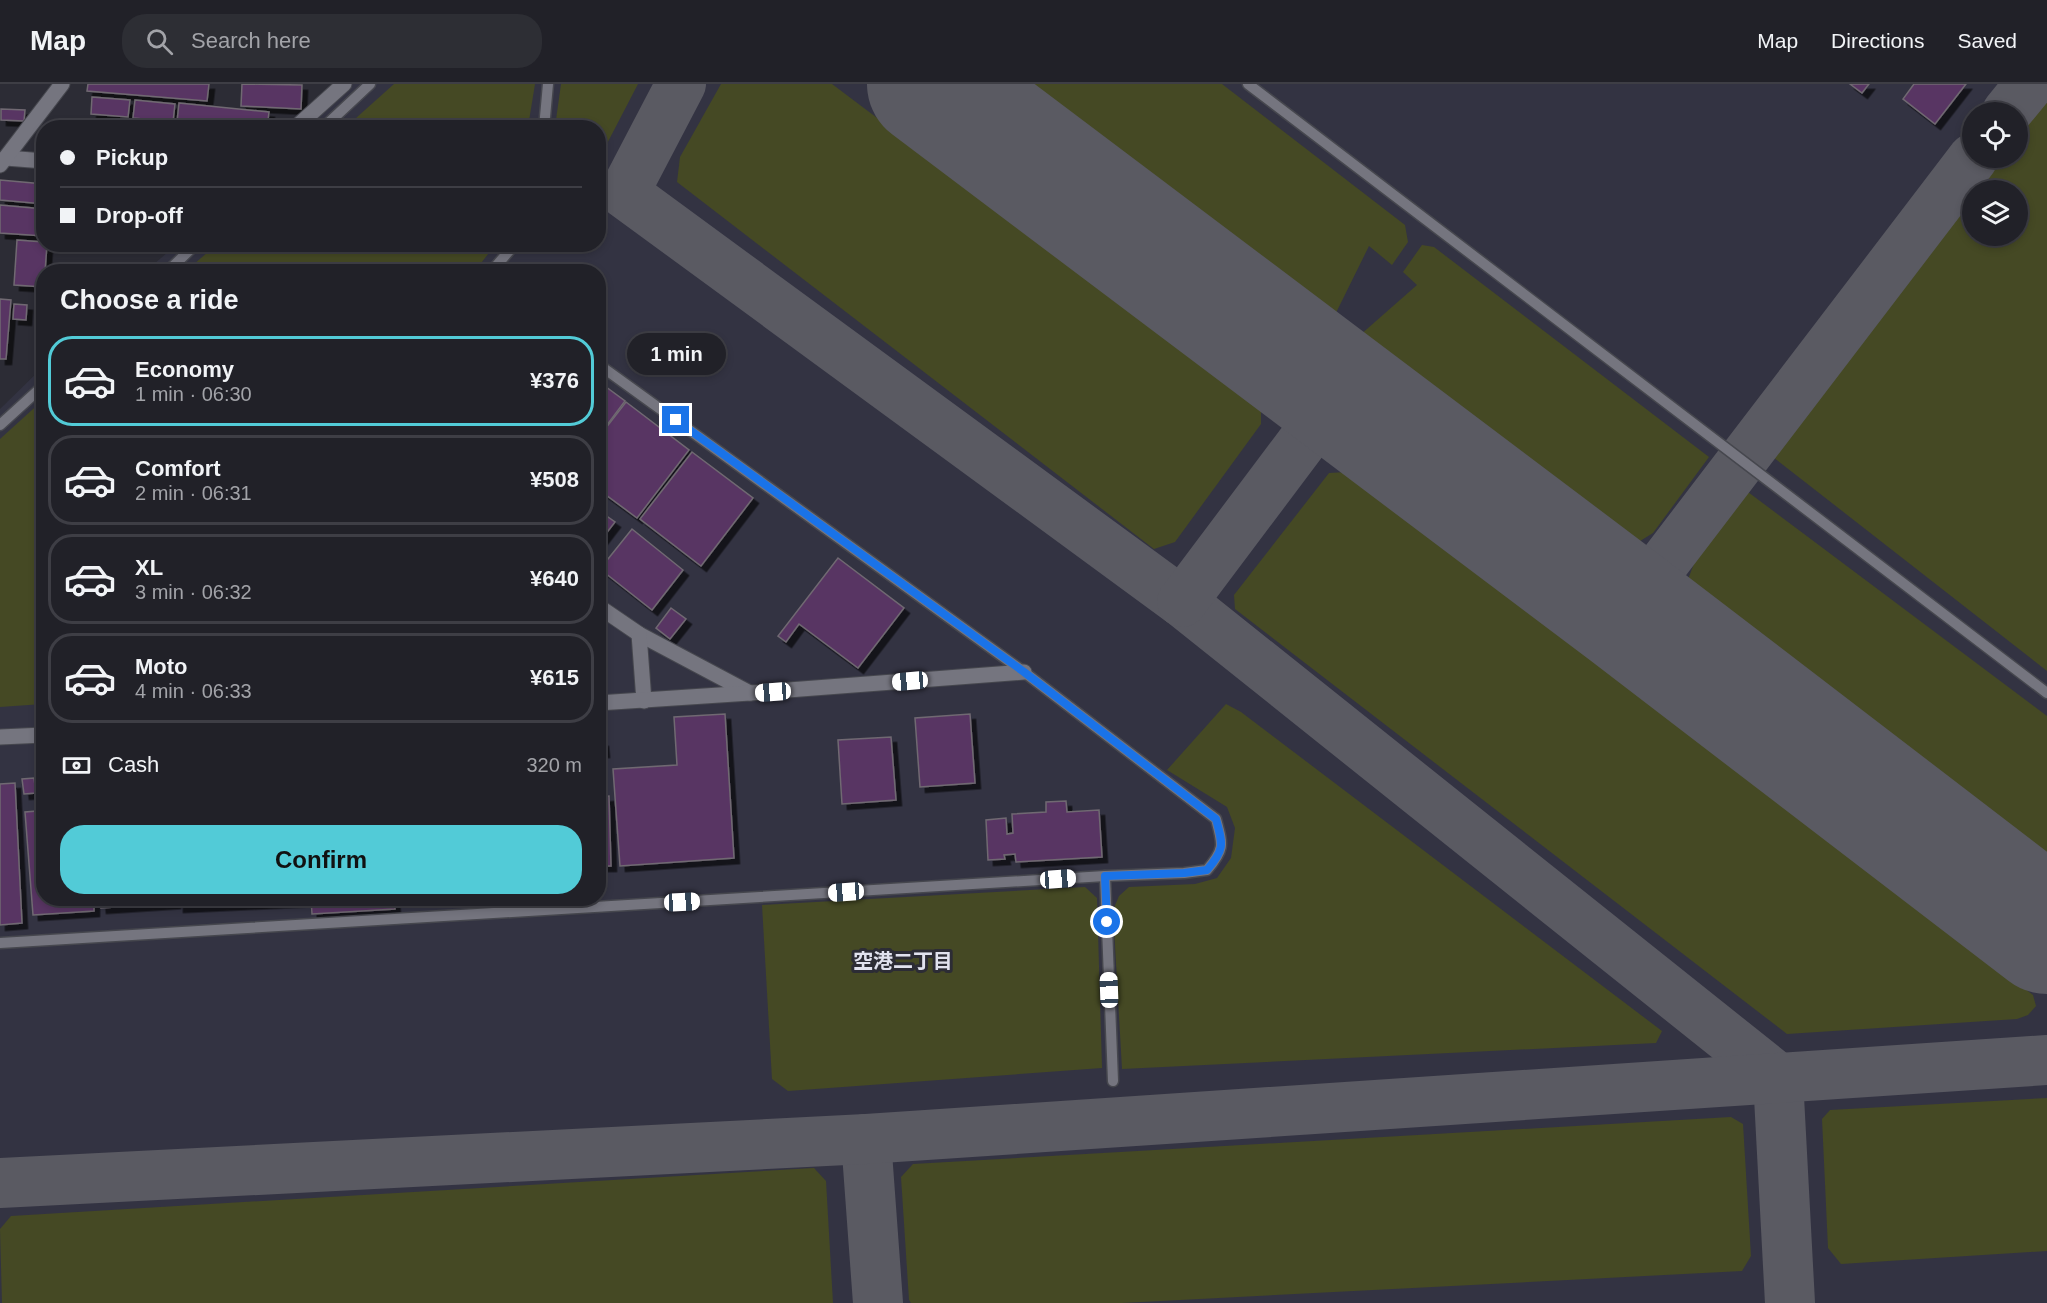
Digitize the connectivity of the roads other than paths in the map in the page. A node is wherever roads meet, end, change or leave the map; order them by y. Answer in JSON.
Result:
{"nodes":[{"id":1,"x":62,"y":84,"type":"edge"},
{"id":2,"x":344,"y":84,"type":"edge"},
{"id":3,"x":370,"y":84,"type":"edge"},
{"id":4,"x":548,"y":84,"type":"edge"},
{"id":5,"x":1248,"y":84,"type":"edge"},
{"id":6,"x":304,"y":120,"type":"edge"},
{"id":7,"x":332,"y":120,"type":"edge"},
{"id":8,"x":545,"y":120,"type":"edge"},
{"id":9,"x":3,"y":161,"type":"edge"},
{"id":10,"x":36,"y":161,"type":"edge"},
{"id":11,"x":188,"y":252,"type":"edge"},
{"id":12,"x":508,"y":252,"type":"edge"},
{"id":13,"x":175,"y":264,"type":"edge"},
{"id":14,"x":498,"y":264,"type":"edge"},
{"id":15,"x":606,"y":370,"type":"edge"},
{"id":16,"x":36,"y":392,"type":"edge"},
{"id":17,"x":0,"y":425,"type":"edge"},
{"id":18,"x":606,"y":611,"type":"edge"},
{"id":19,"x":639,"y":634,"type":"junction"},
{"id":20,"x":1024,"y":672,"type":"junction"},
{"id":21,"x":750,"y":693,"type":"junction"},
{"id":22,"x":2047,"y":693,"type":"edge"},
{"id":23,"x":644,"y":700,"type":"junction"},
{"id":24,"x":606,"y":702,"type":"edge"},
{"id":25,"x":36,"y":735,"type":"edge"},
{"id":26,"x":0,"y":737,"type":"edge"},
{"id":27,"x":1105,"y":876,"type":"junction"},
{"id":28,"x":0,"y":943,"type":"edge"},
{"id":29,"x":1113,"y":1081,"type":"dead end"}],
"edges":[{"from":1,"to":9,"type":"street"},
{"from":2,"to":6,"type":"street"},
{"from":3,"to":7,"type":"lane"},
{"from":4,"to":8,"type":"lane"},
{"from":5,"to":22,"type":"lane"},
{"from":9,"to":10,"type":"street"},
{"from":11,"to":13,"type":"lane"},
{"from":12,"to":14,"type":"lane"},
{"from":15,"to":20,"type":"lane"},
{"from":16,"to":17,"type":"lane"},
{"from":18,"to":19,"type":"street"},
{"from":19,"to":21,"type":"street"},
{"from":19,"to":23,"type":"street"},
{"from":20,"to":21,"type":"street"},
{"from":20,"to":27,"type":"lane"},
{"from":21,"to":23,"type":"street"},
{"from":23,"to":24,"type":"street"},
{"from":25,"to":26,"type":"street"},
{"from":27,"to":28,"type":"lane"},
{"from":27,"to":29,"type":"lane"}]}
